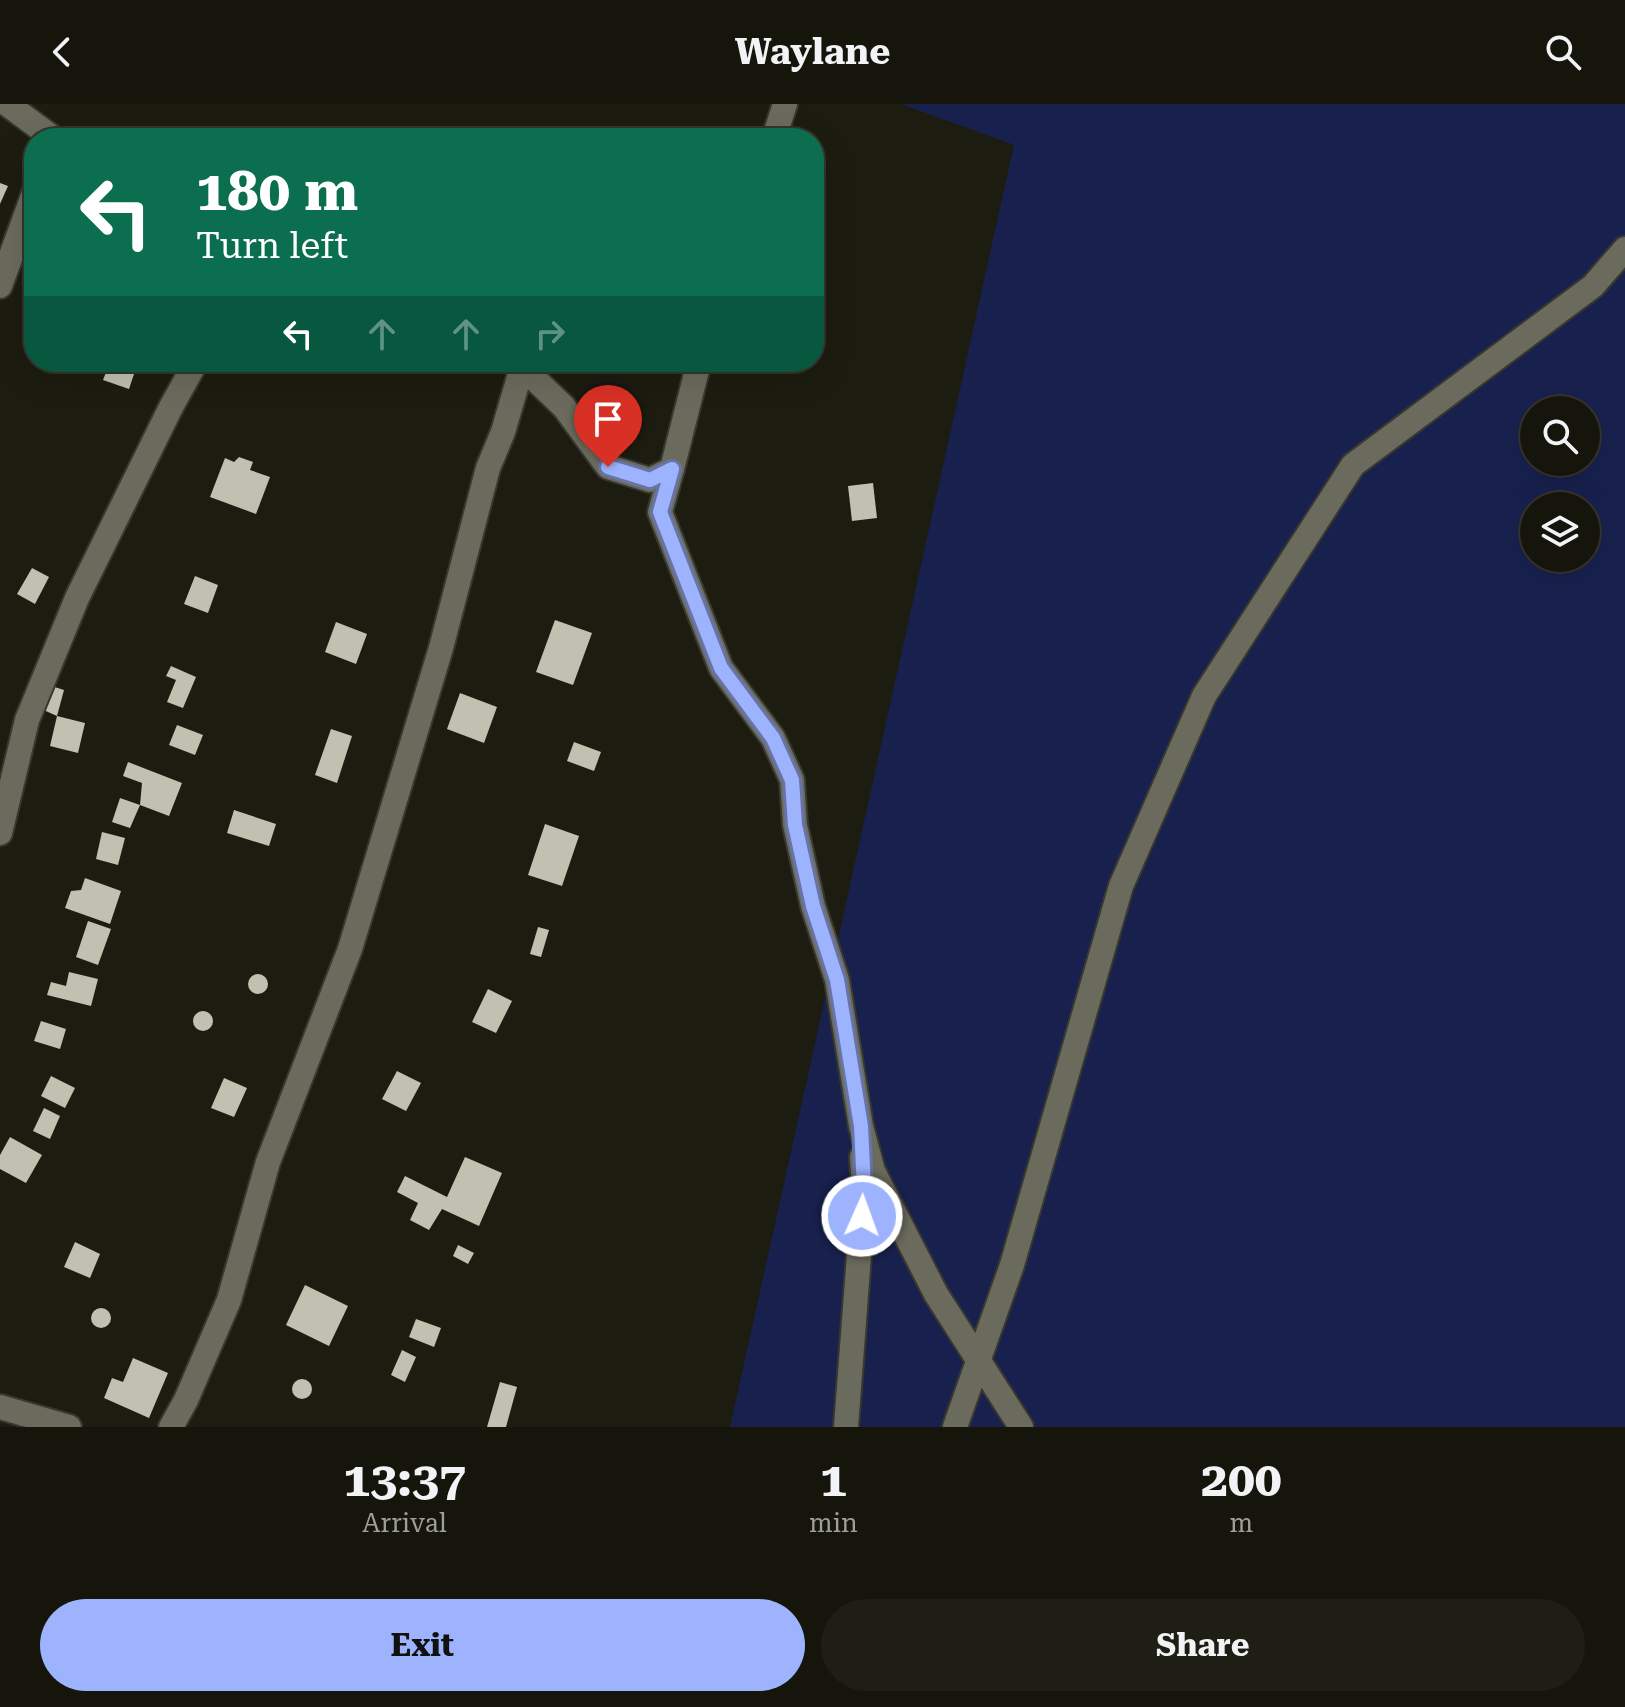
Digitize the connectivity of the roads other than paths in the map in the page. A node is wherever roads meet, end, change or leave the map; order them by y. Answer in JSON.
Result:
{"nodes":[{"id":1,"x":7,"y":104,"type":"edge"},
{"id":2,"x":785,"y":104,"type":"edge"},
{"id":3,"x":39,"y":128,"type":"edge"},
{"id":4,"x":777,"y":128,"type":"edge"},
{"id":5,"x":24,"y":220,"type":"edge"},
{"id":6,"x":1625,"y":249,"type":"edge"},
{"id":7,"x":0,"y":286,"type":"edge"},
{"id":8,"x":190,"y":372,"type":"edge"},
{"id":9,"x":518,"y":372,"type":"edge"},
{"id":10,"x":527,"y":372,"type":"edge"},
{"id":11,"x":696,"y":372,"type":"edge"},
{"id":12,"x":672,"y":469,"type":"junction"},
{"id":13,"x":0,"y":833,"type":"edge"},
{"id":14,"x":861,"y":1126,"type":"junction"},
{"id":15,"x":978,"y":1360,"type":"junction"},
{"id":16,"x":0,"y":1407,"type":"edge"},
{"id":17,"x":69,"y":1427,"type":"edge"},
{"id":18,"x":171,"y":1427,"type":"edge"},
{"id":19,"x":846,"y":1427,"type":"edge"},
{"id":20,"x":955,"y":1427,"type":"edge"},
{"id":21,"x":1021,"y":1427,"type":"edge"}],
"edges":[{"from":1,"to":3,"type":"street"},
{"from":2,"to":4,"type":"street"},
{"from":5,"to":7,"type":"street"},
{"from":6,"to":15,"type":"street"},
{"from":8,"to":13,"type":"street"},
{"from":9,"to":18,"type":"street"},
{"from":10,"to":12,"type":"street"},
{"from":11,"to":12,"type":"street"},
{"from":12,"to":14,"type":"street"},
{"from":14,"to":15,"type":"street"},
{"from":14,"to":19,"type":"street"},
{"from":15,"to":20,"type":"street"},
{"from":15,"to":21,"type":"street"},
{"from":16,"to":17,"type":"street"}]}
